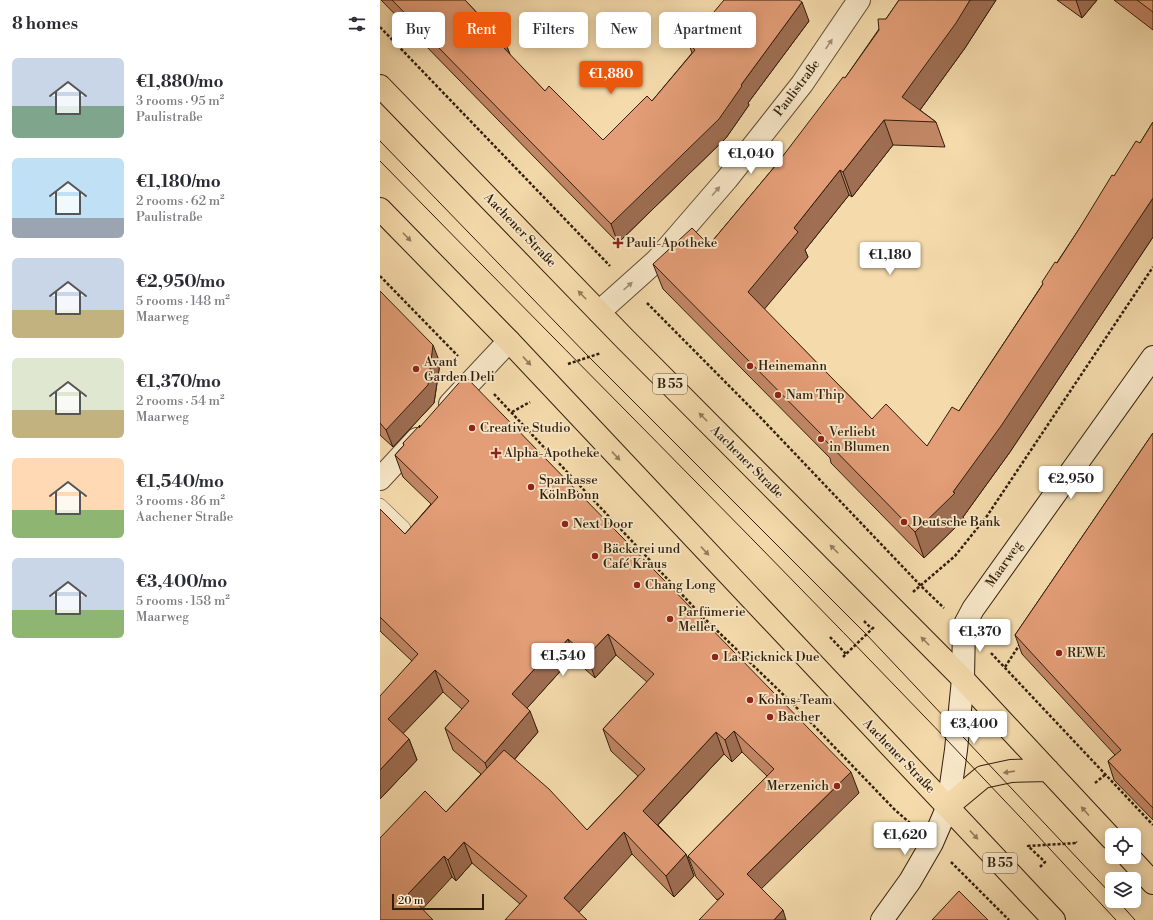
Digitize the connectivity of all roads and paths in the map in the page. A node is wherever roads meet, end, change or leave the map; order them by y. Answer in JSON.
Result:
{"nodes":[{"id":1,"x":851,"y":3,"type":"edge"},
{"id":2,"x":380,"y":27,"type":"edge"},
{"id":3,"x":380,"y":86,"type":"edge"},
{"id":4,"x":380,"y":210,"type":"edge"},
{"id":5,"x":1153,"y":267,"type":"edge"},
{"id":6,"x":380,"y":276,"type":"edge"},
{"id":7,"x":629,"y":285,"type":"junction"},
{"id":8,"x":650,"y":306,"type":"junction"},
{"id":9,"x":606,"y":319,"type":"junction"},
{"id":10,"x":509,"y":341,"type":"junction"},
{"id":11,"x":1153,"y":357,"type":"edge"},
{"id":12,"x":476,"y":376,"type":"junction"},
{"id":13,"x":553,"y":389,"type":"junction"},
{"id":14,"x":512,"y":412,"type":"junction"},
{"id":15,"x":380,"y":479,"type":"edge"},
{"id":16,"x":380,"y":505,"type":"edge"},
{"id":17,"x":404,"y":528,"type":"dead end"},
{"id":18,"x":920,"y":586,"type":"junction"},
{"id":19,"x":894,"y":609,"type":"junction"},
{"id":20,"x":964,"y":626,"type":"junction"},
{"id":21,"x":830,"y":638,"type":"dead end"},
{"id":22,"x":1021,"y":642,"type":"edge"},
{"id":23,"x":846,"y":654,"type":"junction"},
{"id":24,"x":1005,"y":667,"type":"junction"},
{"id":25,"x":823,"y":677,"type":"junction"},
{"id":26,"x":963,"y":679,"type":"junction"},
{"id":27,"x":794,"y":705,"type":"junction"},
{"id":28,"x":1048,"y":770,"type":"junction"},
{"id":29,"x":1106,"y":774,"type":"junction"},
{"id":30,"x":1075,"y":800,"type":"junction"},
{"id":31,"x":948,"y":806,"type":"junction"},
{"id":32,"x":1153,"y":825,"type":"edge"},
{"id":33,"x":1105,"y":832,"type":"edge"},
{"id":34,"x":1073,"y":838,"type":"dead end"},
{"id":35,"x":932,"y":843,"type":"junction"},
{"id":36,"x":1135,"y":864,"type":"edge"},
{"id":37,"x":1153,"y":883,"type":"edge"},
{"id":38,"x":1022,"y":887,"type":"junction"},
{"id":39,"x":998,"y":909,"type":"junction"},
{"id":40,"x":882,"y":920,"type":"edge"},
{"id":41,"x":1009,"y":920,"type":"edge"},
{"id":42,"x":1054,"y":920,"type":"edge"}],
"edges":[{"from":7,"to":1,"type":"street","name":"Paulistraße","one_way":true},
{"from":2,"to":7,"type":"path"},
{"from":9,"to":3,"type":"main road","name":"Aachener Straße","number":"B 55","one_way":true},
{"from":4,"to":10,"type":"main road","name":"Aachener Straße","number":"B 55","one_way":true},
{"from":5,"to":18,"type":"path"},
{"from":6,"to":12,"type":"path"},
{"from":7,"to":8,"type":"path"},
{"from":9,"to":7,"type":"street","name":"Paulistraße","one_way":true},
{"from":8,"to":9,"type":"path"},
{"from":8,"to":18,"type":"path"},
{"from":9,"to":13,"type":"path"},
{"from":19,"to":9,"type":"main road","name":"Aachener Straße","number":"B 55","one_way":true},
{"from":10,"to":12,"type":"street"},
{"from":10,"to":13,"type":"main road","name":"Aachener Straße","number":"B 55","one_way":true},
{"from":11,"to":20,"type":"street","name":"Maarweg"},
{"from":12,"to":14,"type":"path"},
{"from":12,"to":15,"type":"street"},
{"from":13,"to":14,"type":"path"},
{"from":13,"to":25,"type":"main road","name":"Aachener Straße","number":"B 55","one_way":true},
{"from":14,"to":27,"type":"path"},
{"from":16,"to":17,"type":"lane"},
{"from":18,"to":19,"type":"path"},
{"from":18,"to":20,"type":"path"},
{"from":19,"to":23,"type":"path"},
{"from":26,"to":19,"type":"main road","name":"Aachener Straße","number":"B 55","one_way":true},
{"from":20,"to":24,"type":"path"},
{"from":20,"to":26,"type":"street","name":"Maarweg"},
{"from":21,"to":23,"type":"path"},
{"from":22,"to":24,"type":"path"},
{"from":23,"to":25,"type":"path"},
{"from":24,"to":29,"type":"path"},
{"from":25,"to":27,"type":"path"},
{"from":25,"to":31,"type":"main road","name":"Aachener Straße","number":"B 55"},
{"from":26,"to":28,"type":"main road","name":"Aachener Straße","number":"B 55"},
{"from":26,"to":31,"type":"street","name":"Maarweg"},
{"from":27,"to":35,"type":"path"},
{"from":28,"to":30,"type":"main road","name":"Aachener Straße","number":"B 55"},
{"from":28,"to":31,"type":"main road","one_way":true},
{"from":29,"to":30,"type":"path"},
{"from":29,"to":32,"type":"path"},
{"from":33,"to":30,"type":"main road","name":"Aachener Straße","number":"B 55","one_way":true},
{"from":31,"to":35,"type":"street","name":"Maarweg"},
{"from":31,"to":38,"type":"main road","name":"Aachener Straße","number":"B 55","one_way":true},
{"from":34,"to":38,"type":"path"},
{"from":35,"to":39,"type":"path"},
{"from":35,"to":40,"type":"street","name":"Maarweg"},
{"from":36,"to":37,"type":"main road"},
{"from":38,"to":39,"type":"path"},
{"from":38,"to":42,"type":"main road","name":"Aachener Straße","number":"B 55"},
{"from":39,"to":41,"type":"path"}]}
